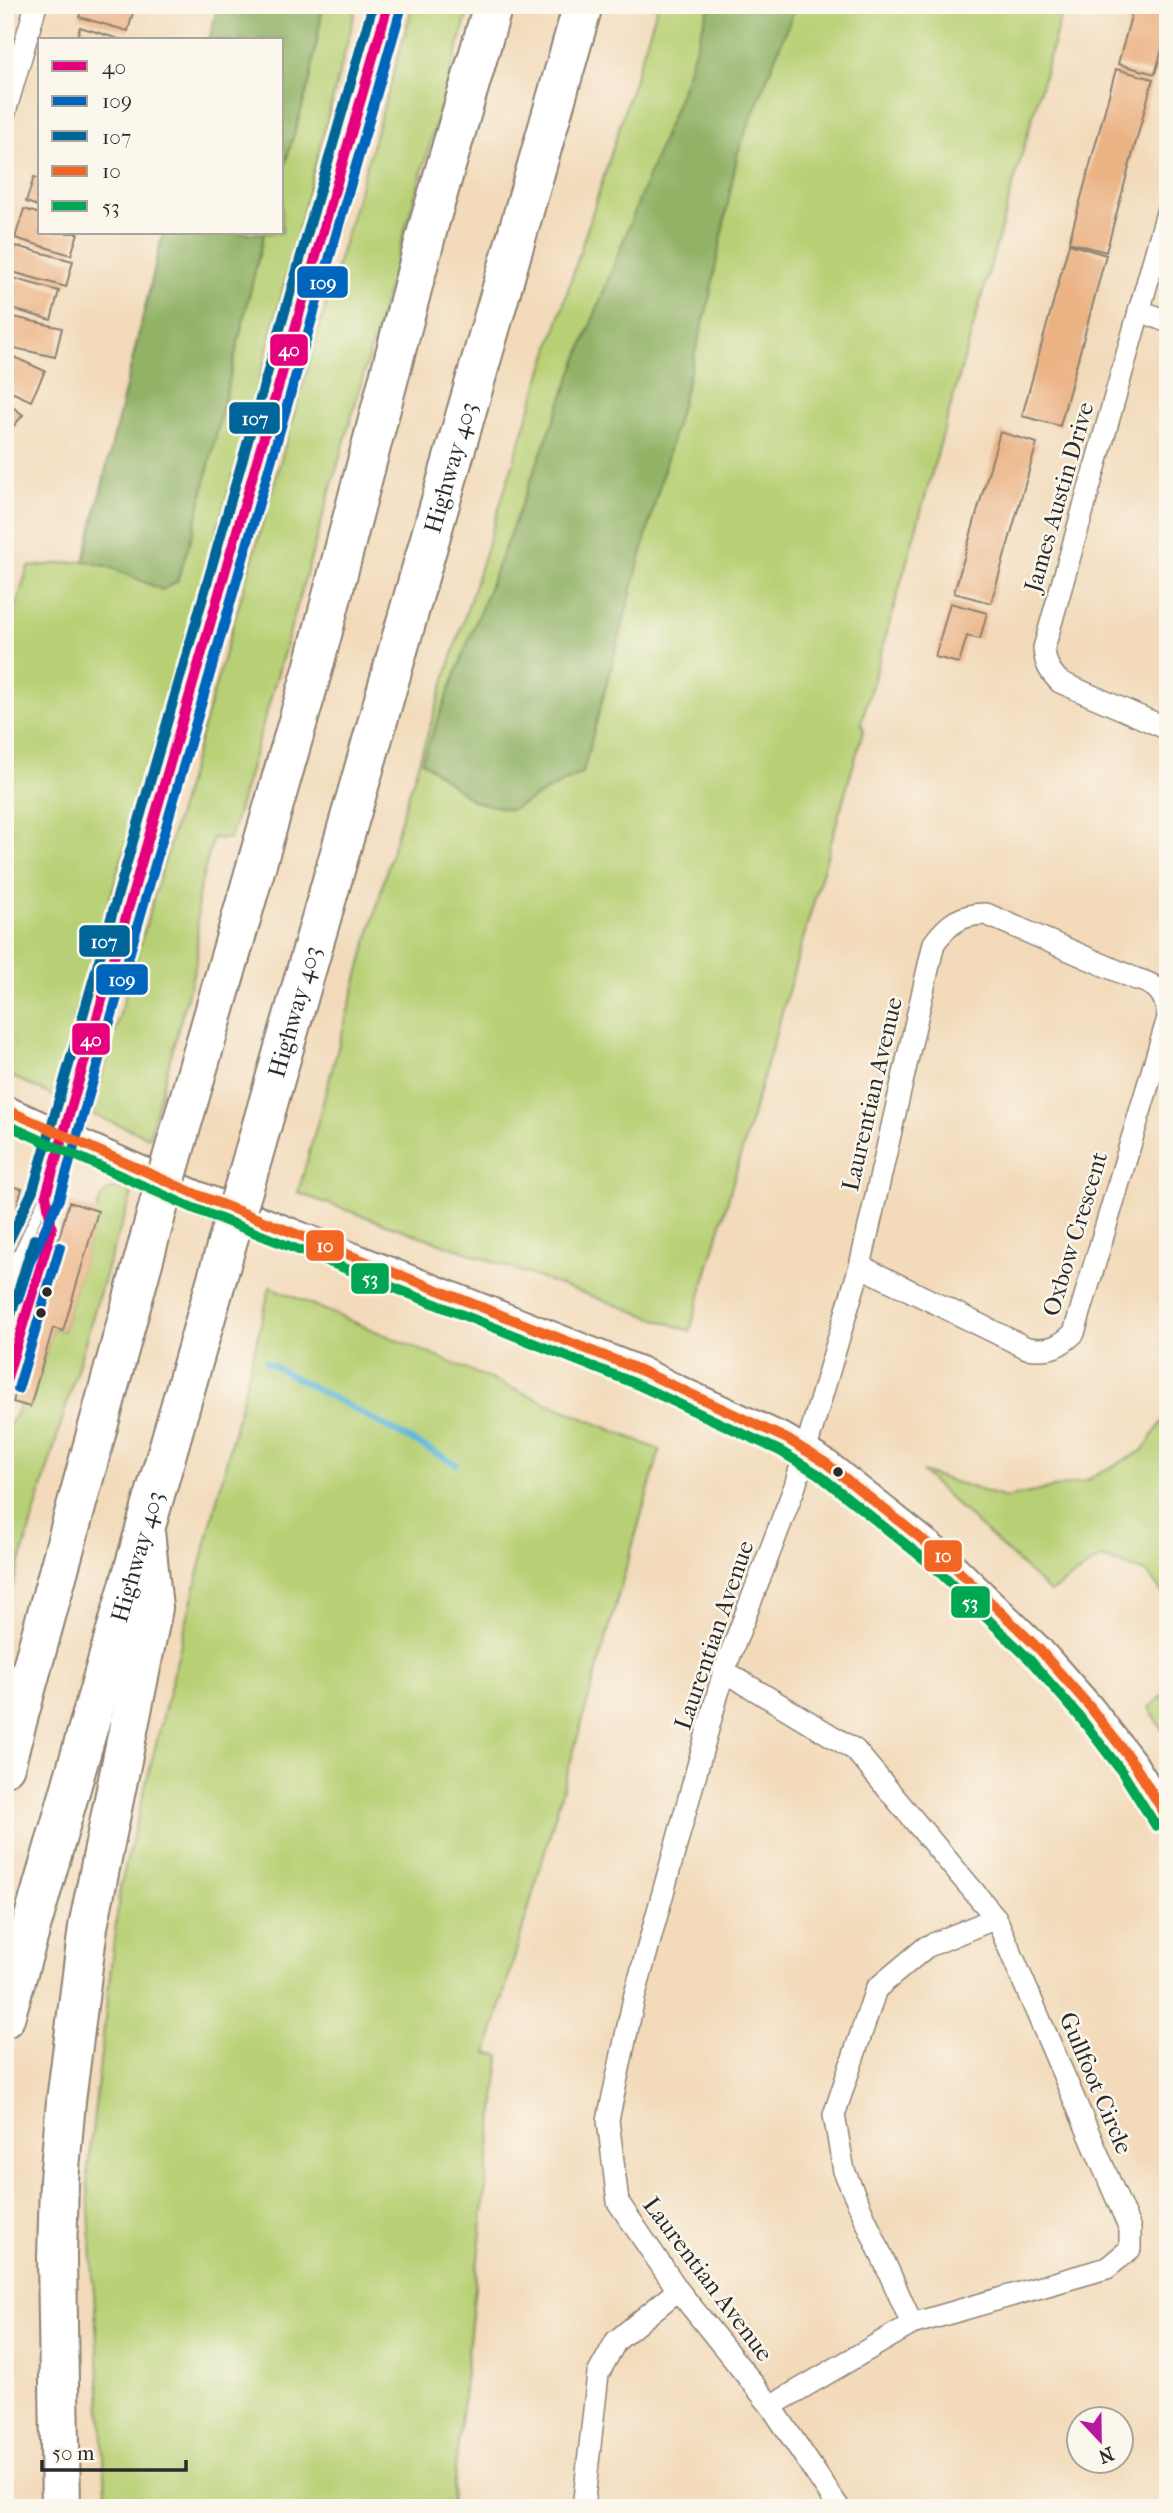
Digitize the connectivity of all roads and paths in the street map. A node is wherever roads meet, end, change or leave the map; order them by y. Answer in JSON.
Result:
{"nodes":[{"id":1,"x":36,"y":5,"type":"edge"},
{"id":2,"x":388,"y":5,"type":"edge"},
{"id":3,"x":493,"y":5,"type":"edge"},
{"id":4,"x":583,"y":5,"type":"edge"},
{"id":5,"x":9,"y":82,"type":"edge"},
{"id":6,"x":5,"y":112,"type":"edge"},
{"id":7,"x":1168,"y":209,"type":"edge"},
{"id":8,"x":1139,"y":310,"type":"junction"},
{"id":9,"x":1168,"y":322,"type":"edge"},
{"id":10,"x":1168,"y":729,"type":"edge"},
{"id":11,"x":1136,"y":979,"type":"joint"},
{"id":12,"x":5,"y":1109,"type":"edge"},
{"id":13,"x":46,"y":1195,"type":"junction"},
{"id":14,"x":860,"y":1266,"type":"junction"},
{"id":15,"x":5,"y":1295,"type":"edge"},
{"id":16,"x":5,"y":1385,"type":"edge"},
{"id":17,"x":805,"y":1451,"type":"junction"},
{"id":18,"x":145,"y":1531,"type":"junction"},
{"id":19,"x":724,"y":1671,"type":"junction"},
{"id":20,"x":5,"y":1766,"type":"edge"},
{"id":21,"x":1168,"y":1819,"type":"edge"},
{"id":22,"x":996,"y":1919,"type":"junction"},
{"id":23,"x":5,"y":2018,"type":"edge"},
{"id":24,"x":678,"y":2290,"type":"junction"},
{"id":25,"x":912,"y":2324,"type":"junction"},
{"id":26,"x":771,"y":2406,"type":"junction"},
{"id":27,"x":61,"y":2508,"type":"edge"},
{"id":28,"x":583,"y":2508,"type":"edge"},
{"id":29,"x":839,"y":2508,"type":"edge"}],
"edges":[{"from":1,"to":5,"type":"street"},
{"from":2,"to":13,"type":"lane","bridge":true},
{"from":3,"to":20,"type":"highway","bridge":true},
{"from":4,"to":18,"type":"highway","name":"Highway 403","bridge":true},
{"from":5,"to":6,"type":"street"},
{"from":7,"to":8,"type":"street","name":"James Austin Drive"},
{"from":8,"to":9,"type":"street"},
{"from":8,"to":10,"type":"street","name":"James Austin Drive"},
{"from":11,"to":14,"type":"street","name":"Laurentian Avenue"},
{"from":11,"to":14,"type":"street","name":"Oxbow Crescent"},
{"from":12,"to":17,"type":"street"},
{"from":13,"to":15,"type":"lane"},
{"from":13,"to":16,"type":"lane"},
{"from":14,"to":17,"type":"street","name":"Laurentian Avenue"},
{"from":17,"to":19,"type":"street","name":"Laurentian Avenue"},
{"from":17,"to":21,"type":"street"},
{"from":18,"to":23,"type":"highway","name":"Highway 403"},
{"from":18,"to":27,"type":"highway"},
{"from":19,"to":22,"type":"street","name":"Gullfoot Circle"},
{"from":19,"to":24,"type":"street","name":"Laurentian Avenue"},
{"from":22,"to":25,"type":"street"},
{"from":22,"to":25,"type":"street","name":"Gullfoot Circle"},
{"from":24,"to":26,"type":"street","name":"Laurentian Avenue"},
{"from":24,"to":28,"type":"street"},
{"from":25,"to":26,"type":"street","name":"Gullfoot Circle"},
{"from":26,"to":29,"type":"street","name":"Laurentian Avenue"}]}
